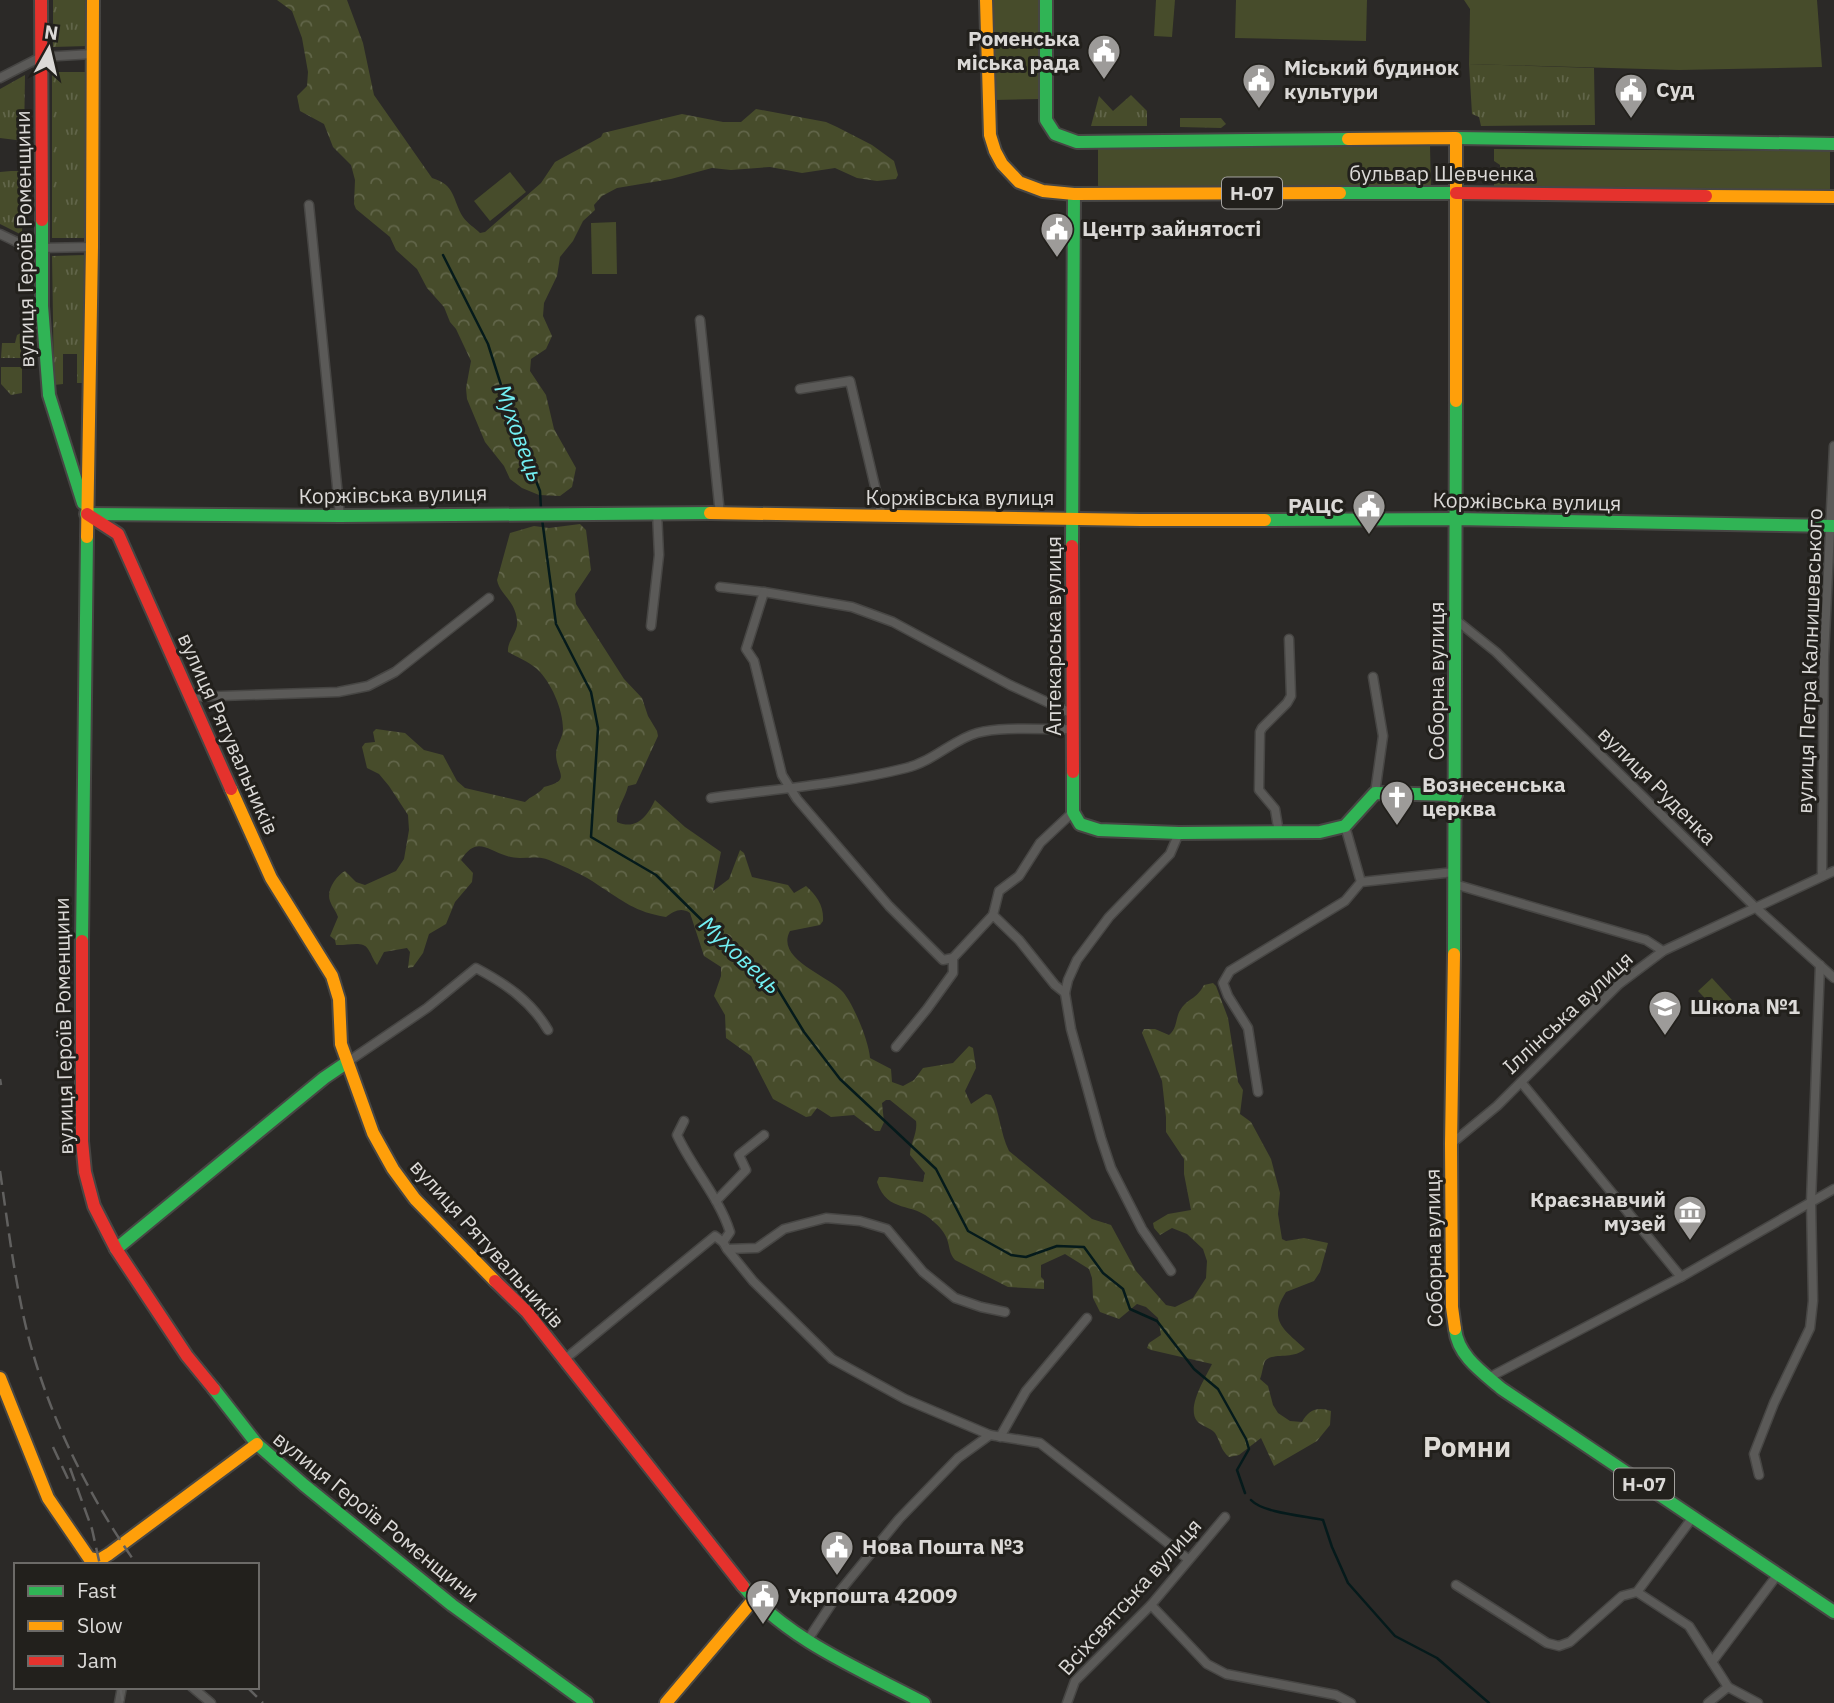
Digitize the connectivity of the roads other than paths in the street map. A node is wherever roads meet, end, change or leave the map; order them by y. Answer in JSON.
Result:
{"nodes":[{"id":1,"x":41,"y":0,"type":"edge"},
{"id":2,"x":93,"y":0,"type":"edge"},
{"id":3,"x":986,"y":0,"type":"edge"},
{"id":4,"x":1046,"y":0,"type":"edge"},
{"id":5,"x":93,"y":54,"type":"junction"},
{"id":6,"x":41,"y":57,"type":"junction"},
{"id":7,"x":0,"y":78,"type":"edge"},
{"id":8,"x":1456,"y":138,"type":"junction"},
{"id":9,"x":1834,"y":144,"type":"edge"},
{"id":10,"x":1456,"y":193,"type":"junction"},
{"id":11,"x":1074,"y":194,"type":"junction"},
{"id":12,"x":1834,"y":197,"type":"edge"},
{"id":13,"x":309,"y":205,"type":"dead end"},
{"id":14,"x":0,"y":234,"type":"edge"},
{"id":15,"x":92,"y":247,"type":"junction"},
{"id":16,"x":40,"y":248,"type":"junction"},
{"id":17,"x":700,"y":320,"type":"dead end"},
{"id":18,"x":800,"y":389,"type":"dead end"},
{"id":19,"x":1834,"y":446,"type":"edge"},
{"id":20,"x":657,"y":512,"type":"junction"},
{"id":21,"x":86,"y":514,"type":"junction"},
{"id":22,"x":720,"y":514,"type":"junction"},
{"id":23,"x":340,"y":516,"type":"junction"},
{"id":24,"x":882,"y":516,"type":"junction"},
{"id":25,"x":1074,"y":518,"type":"junction"},
{"id":26,"x":1456,"y":519,"type":"junction"},
{"id":27,"x":1832,"y":526,"type":"edge"},
{"id":28,"x":720,"y":587,"type":"dead end"},
{"id":29,"x":764,"y":592,"type":"junction"},
{"id":30,"x":489,"y":598,"type":"dead end"},
{"id":31,"x":1456,"y":620,"type":"junction"},
{"id":32,"x":651,"y":626,"type":"dead end"},
{"id":33,"x":1289,"y":639,"type":"dead end"},
{"id":34,"x":1373,"y":677,"type":"dead end"},
{"id":35,"x":192,"y":697,"type":"junction"},
{"id":36,"x":1073,"y":714,"type":"junction"},
{"id":37,"x":1073,"y":729,"type":"junction"},
{"id":38,"x":790,"y":788,"type":"junction"},
{"id":39,"x":1375,"y":793,"type":"junction"},
{"id":40,"x":1456,"y":795,"type":"junction"},
{"id":41,"x":711,"y":798,"type":"dead end"},
{"id":42,"x":1077,"y":818,"type":"junction"},
{"id":43,"x":1345,"y":826,"type":"junction"},
{"id":44,"x":1279,"y":833,"type":"junction"},
{"id":45,"x":1178,"y":834,"type":"junction"},
{"id":46,"x":1834,"y":871,"type":"edge"},
{"id":47,"x":1822,"y":876,"type":"junction"},
{"id":48,"x":1454,"y":878,"type":"junction"},
{"id":49,"x":1362,"y":882,"type":"junction"},
{"id":50,"x":1755,"y":907,"type":"junction"},
{"id":51,"x":993,"y":915,"type":"junction"},
{"id":52,"x":1663,"y":951,"type":"junction"},
{"id":53,"x":953,"y":958,"type":"junction"},
{"id":54,"x":1820,"y":965,"type":"junction"},
{"id":55,"x":1834,"y":978,"type":"edge"},
{"id":56,"x":1065,"y":993,"type":"junction"},
{"id":57,"x":548,"y":1030,"type":"dead end"},
{"id":58,"x":896,"y":1047,"type":"dead end"},
{"id":59,"x":346,"y":1063,"type":"junction"},
{"id":60,"x":1521,"y":1082,"type":"junction"},
{"id":61,"x":1258,"y":1092,"type":"dead end"},
{"id":62,"x":684,"y":1121,"type":"dead end"},
{"id":63,"x":764,"y":1135,"type":"dead end"},
{"id":64,"x":1451,"y":1144,"type":"junction"},
{"id":65,"x":1834,"y":1189,"type":"edge"},
{"id":66,"x":716,"y":1201,"type":"junction"},
{"id":67,"x":1811,"y":1202,"type":"junction"},
{"id":68,"x":725,"y":1246,"type":"junction"},
{"id":69,"x":116,"y":1249,"type":"junction"},
{"id":70,"x":1171,"y":1271,"type":"dead end"},
{"id":71,"x":1681,"y":1277,"type":"junction"},
{"id":72,"x":1005,"y":1312,"type":"dead end"},
{"id":73,"x":1087,"y":1318,"type":"dead end"},
{"id":74,"x":565,"y":1359,"type":"junction"},
{"id":75,"x":0,"y":1378,"type":"edge"},
{"id":76,"x":1488,"y":1378,"type":"junction"},
{"id":77,"x":990,"y":1435,"type":"junction"},
{"id":78,"x":1000,"y":1437,"type":"junction"},
{"id":79,"x":257,"y":1444,"type":"junction"},
{"id":80,"x":1759,"y":1475,"type":"dead end"},
{"id":81,"x":1225,"y":1517,"type":"dead end"},
{"id":82,"x":1693,"y":1517,"type":"junction"},
{"id":83,"x":1188,"y":1559,"type":"junction"},
{"id":84,"x":110,"y":1560,"type":"edge"},
{"id":85,"x":1778,"y":1574,"type":"junction"},
{"id":86,"x":1457,"y":1585,"type":"dead end"},
{"id":87,"x":1637,"y":1592,"type":"junction"},
{"id":88,"x":754,"y":1600,"type":"junction"},
{"id":89,"x":1151,"y":1605,"type":"junction"},
{"id":90,"x":1834,"y":1612,"type":"edge"},
{"id":91,"x":807,"y":1641,"type":"junction"},
{"id":92,"x":1712,"y":1662,"type":"junction"},
{"id":93,"x":1728,"y":1687,"type":"junction"},
{"id":94,"x":194,"y":1689,"type":"edge"},
{"id":95,"x":211,"y":1703,"type":"edge"},
{"id":96,"x":587,"y":1703,"type":"edge"},
{"id":97,"x":666,"y":1703,"type":"edge"},
{"id":98,"x":924,"y":1703,"type":"edge"},
{"id":99,"x":1067,"y":1703,"type":"edge"},
{"id":100,"x":1351,"y":1703,"type":"edge"},
{"id":101,"x":1708,"y":1703,"type":"edge"},
{"id":102,"x":1758,"y":1703,"type":"edge"}],
"edges":[{"from":1,"to":6,"type":"street","name":"вулиця Героїв Роменщини"},
{"from":2,"to":5,"type":"street","name":"вулиця Героїв Роменщини"},
{"from":3,"to":11,"type":"street","name":"бульвар Шевченка","number":"Н-07"},
{"from":4,"to":8,"type":"street","name":"бульвар Шевченка"},
{"from":5,"to":6,"type":"street"},
{"from":5,"to":15,"type":"street","name":"вулиця Героїв Роменщини"},
{"from":6,"to":7,"type":"street"},
{"from":6,"to":16,"type":"street","name":"вулиця Героїв Роменщини"},
{"from":8,"to":9,"type":"street","name":"бульвар Шевченка"},
{"from":8,"to":10,"type":"street","name":"Соборна вулиця","number":"Н-07"},
{"from":10,"to":11,"type":"street","name":"бульвар Шевченка","number":"Н-07"},
{"from":10,"to":12,"type":"street","name":"бульвар Шевченка"},
{"from":10,"to":26,"type":"street","name":"Соборна вулиця","number":"Н-07"},
{"from":11,"to":25,"type":"street","name":"Аптекарська вулиця"},
{"from":13,"to":23,"type":"street"},
{"from":14,"to":16,"type":"street"},
{"from":15,"to":16,"type":"street"},
{"from":15,"to":21,"type":"street","name":"вулиця Героїв Роменщини"},
{"from":16,"to":21,"type":"street","name":"вулиця Героїв Роменщини"},
{"from":17,"to":22,"type":"street"},
{"from":18,"to":24,"type":"street"},
{"from":19,"to":27,"type":"street","name":"вулиця Петра Калнишевського"},
{"from":20,"to":22,"type":"street","name":"Коржівська вулиця"},
{"from":20,"to":23,"type":"street","name":"Коржівська вулиця"},
{"from":20,"to":32,"type":"street"},
{"from":21,"to":23,"type":"street","name":"Коржівська вулиця"},
{"from":21,"to":35,"type":"street","name":"вулиця Рятувальників"},
{"from":21,"to":69,"type":"street","name":"вулиця Героїв Роменщини"},
{"from":22,"to":24,"type":"street","name":"Коржівська вулиця"},
{"from":24,"to":25,"type":"street","name":"Коржівська вулиця"},
{"from":25,"to":26,"type":"street","name":"Коржівська вулиця"},
{"from":25,"to":36,"type":"street","name":"Аптекарська вулиця"},
{"from":26,"to":27,"type":"street","name":"Коржівська вулиця"},
{"from":26,"to":31,"type":"street","name":"Соборна вулиця","number":"Н-07"},
{"from":27,"to":47,"type":"street","name":"вулиця Петра Калнишевського"},
{"from":28,"to":29,"type":"street"},
{"from":29,"to":36,"type":"street"},
{"from":29,"to":38,"type":"street"},
{"from":30,"to":35,"type":"street"},
{"from":31,"to":40,"type":"street","name":"Соборна вулиця","number":"Н-07"},
{"from":31,"to":50,"type":"street","name":"вулиця Руденка"},
{"from":33,"to":44,"type":"street"},
{"from":34,"to":39,"type":"street"},
{"from":35,"to":59,"type":"street","name":"вулиця Рятувальників"},
{"from":36,"to":37,"type":"street","name":"Аптекарська вулиця"},
{"from":37,"to":38,"type":"street"},
{"from":37,"to":42,"type":"street","name":"Аптекарська вулиця"},
{"from":38,"to":41,"type":"street"},
{"from":38,"to":53,"type":"street"},
{"from":39,"to":40,"type":"street"},
{"from":39,"to":43,"type":"street"},
{"from":40,"to":48,"type":"street","name":"Соборна вулиця","number":"Н-07"},
{"from":42,"to":45,"type":"street"},
{"from":42,"to":51,"type":"street"},
{"from":43,"to":44,"type":"street"},
{"from":43,"to":49,"type":"street"},
{"from":44,"to":45,"type":"street"},
{"from":45,"to":56,"type":"street"},
{"from":46,"to":47,"type":"street","name":"Іллінська вулиця"},
{"from":47,"to":50,"type":"street","name":"Іллінська вулиця"},
{"from":48,"to":49,"type":"street"},
{"from":48,"to":52,"type":"street"},
{"from":48,"to":64,"type":"street","name":"Соборна вулиця","number":"Н-07"},
{"from":49,"to":61,"type":"street"},
{"from":50,"to":52,"type":"street","name":"Іллінська вулиця"},
{"from":50,"to":54,"type":"street","name":"вулиця Руденка"},
{"from":51,"to":53,"type":"street"},
{"from":51,"to":56,"type":"street"},
{"from":52,"to":60,"type":"street","name":"Іллінська вулиця"},
{"from":53,"to":58,"type":"street"},
{"from":54,"to":55,"type":"street","name":"вулиця Руденка"},
{"from":54,"to":67,"type":"street"},
{"from":56,"to":70,"type":"street"},
{"from":57,"to":59,"type":"street"},
{"from":59,"to":69,"type":"street"},
{"from":59,"to":74,"type":"street","name":"вулиця Рятувальників"},
{"from":60,"to":64,"type":"street","name":"Іллінська вулиця"},
{"from":60,"to":71,"type":"street"},
{"from":62,"to":66,"type":"street"},
{"from":63,"to":66,"type":"street"},
{"from":64,"to":76,"type":"street","name":"Соборна вулиця","number":"Н-07"},
{"from":65,"to":67,"type":"street"},
{"from":66,"to":68,"type":"street"},
{"from":67,"to":71,"type":"street"},
{"from":67,"to":80,"type":"street"},
{"from":68,"to":72,"type":"street"},
{"from":68,"to":74,"type":"street"},
{"from":68,"to":77,"type":"street"},
{"from":69,"to":79,"type":"street","name":"вулиця Героїв Роменщини"},
{"from":71,"to":76,"type":"street"},
{"from":73,"to":78,"type":"street"},
{"from":74,"to":88,"type":"street","name":"вулиця Рятувальників"},
{"from":75,"to":84,"type":"street"},
{"from":76,"to":82,"type":"street","number":"Н-07"},
{"from":77,"to":78,"type":"street"},
{"from":77,"to":91,"type":"street"},
{"from":78,"to":83,"type":"street"},
{"from":79,"to":84,"type":"street"},
{"from":79,"to":96,"type":"street","name":"вулиця Героїв Роменщини"},
{"from":81,"to":83,"type":"street","name":"Всіхсвятська вулиця"},
{"from":82,"to":85,"type":"street","number":"Н-07"},
{"from":82,"to":87,"type":"street"},
{"from":83,"to":89,"type":"street","name":"Всіхсвятська вулиця"},
{"from":85,"to":90,"type":"street","number":"Н-07"},
{"from":85,"to":92,"type":"street"},
{"from":86,"to":87,"type":"street"},
{"from":87,"to":92,"type":"street"},
{"from":88,"to":91,"type":"street","name":"вулиця Рятувальників"},
{"from":88,"to":97,"type":"street"},
{"from":89,"to":99,"type":"street","name":"Всіхсвятська вулиця"},
{"from":89,"to":100,"type":"street"},
{"from":91,"to":98,"type":"street","name":"вулиця Рятувальників"},
{"from":92,"to":93,"type":"street"},
{"from":93,"to":101,"type":"street"},
{"from":93,"to":102,"type":"street"},
{"from":94,"to":95,"type":"street"}]}
